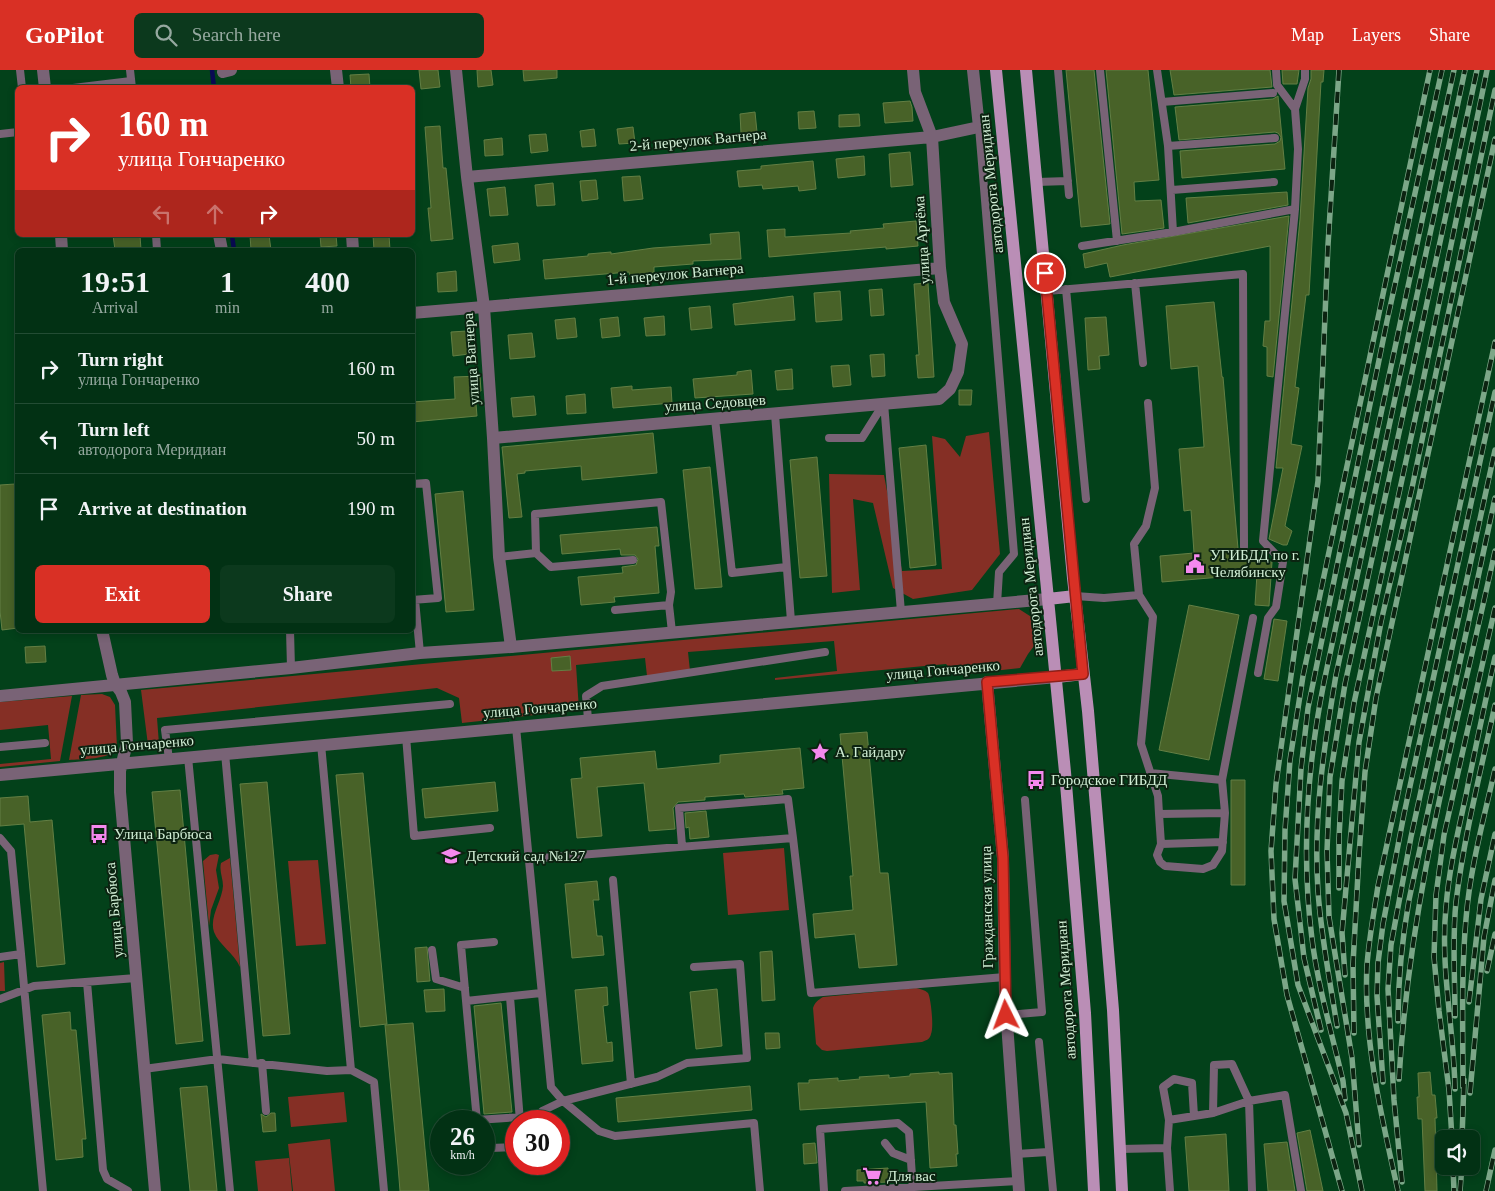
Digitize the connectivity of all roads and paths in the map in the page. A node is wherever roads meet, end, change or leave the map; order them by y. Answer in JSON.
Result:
{"nodes":[{"id":1,"x":20,"y":70,"type":"edge"},
{"id":2,"x":43,"y":70,"type":"edge"},
{"id":3,"x":130,"y":70,"type":"edge"},
{"id":4,"x":336,"y":70,"type":"edge"},
{"id":5,"x":456,"y":70,"type":"edge"},
{"id":6,"x":913,"y":70,"type":"edge"},
{"id":7,"x":973,"y":70,"type":"edge"},
{"id":8,"x":996,"y":70,"type":"edge"},
{"id":9,"x":1026,"y":70,"type":"edge"},
{"id":10,"x":1058,"y":70,"type":"edge"},
{"id":11,"x":1100,"y":70,"type":"edge"},
{"id":12,"x":1157,"y":70,"type":"edge"},
{"id":13,"x":1276,"y":70,"type":"edge"},
{"id":14,"x":1305,"y":70,"type":"edge"},
{"id":15,"x":131,"y":84,"type":"edge"},
{"id":16,"x":22,"y":85,"type":"edge"},
{"id":17,"x":45,"y":85,"type":"edge"},
{"id":18,"x":117,"y":85,"type":"edge"},
{"id":19,"x":338,"y":85,"type":"edge"},
{"id":20,"x":1273,"y":93,"type":"dead end"},
{"id":21,"x":1162,"y":102,"type":"junction"},
{"id":22,"x":1295,"y":109,"type":"junction"},
{"id":23,"x":979,"y":127,"type":"junction"},
{"id":24,"x":15,"y":132,"type":"edge"},
{"id":25,"x":0,"y":134,"type":"edge"},
{"id":26,"x":932,"y":137,"type":"junction"},
{"id":27,"x":1275,"y":138,"type":"dead end"},
{"id":28,"x":1168,"y":146,"type":"junction"},
{"id":29,"x":467,"y":176,"type":"junction"},
{"id":30,"x":1068,"y":181,"type":"junction"},
{"id":31,"x":1037,"y":182,"type":"junction"},
{"id":32,"x":1274,"y":182,"type":"dead end"},
{"id":33,"x":1172,"y":190,"type":"junction"},
{"id":34,"x":1069,"y":195,"type":"dead end"},
{"id":35,"x":1294,"y":209,"type":"junction"},
{"id":36,"x":1173,"y":232,"type":"junction"},
{"id":37,"x":1117,"y":241,"type":"junction"},
{"id":38,"x":1082,"y":246,"type":"dead end"},
{"id":39,"x":940,"y":268,"type":"junction"},
{"id":40,"x":1135,"y":283,"type":"junction"},
{"id":41,"x":1066,"y":289,"type":"junction"},
{"id":42,"x":1047,"y":291,"type":"junction"},
{"id":43,"x":484,"y":306,"type":"junction"},
{"id":44,"x":415,"y":313,"type":"edge"},
{"id":45,"x":1143,"y":363,"type":"dead end"},
{"id":46,"x":938,"y":399,"type":"joint"},
{"id":47,"x":884,"y":403,"type":"junction"},
{"id":48,"x":1148,"y":403,"type":"dead end"},
{"id":49,"x":775,"y":414,"type":"junction"},
{"id":50,"x":715,"y":419,"type":"junction"},
{"id":51,"x":493,"y":438,"type":"junction"},
{"id":52,"x":829,"y":438,"type":"dead end"},
{"id":53,"x":415,"y":484,"type":"edge"},
{"id":54,"x":1086,"y":499,"type":"dead end"},
{"id":55,"x":1244,"y":547,"type":"dead end"},
{"id":56,"x":536,"y":552,"type":"junction"},
{"id":57,"x":499,"y":557,"type":"junction"},
{"id":58,"x":632,"y":560,"type":"dead end"},
{"id":59,"x":786,"y":567,"type":"junction"},
{"id":60,"x":1075,"y":596,"type":"junction"},
{"id":61,"x":1139,"y":596,"type":"junction"},
{"id":62,"x":1048,"y":599,"type":"junction"},
{"id":63,"x":415,"y":600,"type":"edge"},
{"id":64,"x":997,"y":604,"type":"junction"},
{"id":65,"x":669,"y":605,"type":"junction"},
{"id":66,"x":415,"y":609,"type":"edge"},
{"id":67,"x":615,"y":610,"type":"dead end"},
{"id":68,"x":901,"y":612,"type":"junction"},
{"id":69,"x":1253,"y":618,"type":"dead end"},
{"id":70,"x":791,"y":622,"type":"junction"},
{"id":71,"x":672,"y":632,"type":"junction"},
{"id":72,"x":103,"y":633,"type":"edge"},
{"id":73,"x":290,"y":633,"type":"edge"},
{"id":74,"x":511,"y":647,"type":"junction"},
{"id":75,"x":826,"y":652,"type":"dead end"},
{"id":76,"x":420,"y":653,"type":"junction"},
{"id":77,"x":291,"y":668,"type":"junction"},
{"id":78,"x":1258,"y":673,"type":"dead end"},
{"id":79,"x":1083,"y":674,"type":"junction"},
{"id":80,"x":1057,"y":677,"type":"junction"},
{"id":81,"x":987,"y":682,"type":"junction"},
{"id":82,"x":115,"y":684,"type":"junction"},
{"id":83,"x":0,"y":696,"type":"edge"},
{"id":84,"x":450,"y":704,"type":"dead end"},
{"id":85,"x":588,"y":719,"type":"junction"},
{"id":86,"x":516,"y":726,"type":"junction"},
{"id":87,"x":406,"y":736,"type":"junction"},
{"id":88,"x":44,"y":743,"type":"dead end"},
{"id":89,"x":321,"y":744,"type":"junction"},
{"id":90,"x":0,"y":747,"type":"edge"},
{"id":91,"x":224,"y":753,"type":"junction"},
{"id":92,"x":188,"y":757,"type":"junction"},
{"id":93,"x":169,"y":759,"type":"junction"},
{"id":94,"x":122,"y":763,"type":"junction"},
{"id":95,"x":1150,"y":773,"type":"junction"},
{"id":96,"x":0,"y":775,"type":"edge"},
{"id":97,"x":1222,"y":780,"type":"junction"},
{"id":98,"x":1025,"y":800,"type":"dead end"},
{"id":99,"x":1225,"y":813,"type":"junction"},
{"id":100,"x":1159,"y":814,"type":"junction"},
{"id":101,"x":490,"y":828,"type":"dead end"},
{"id":102,"x":0,"y":838,"type":"edge"},
{"id":103,"x":793,"y":838,"type":"junction"},
{"id":104,"x":1223,"y":842,"type":"junction"},
{"id":105,"x":1161,"y":844,"type":"junction"},
{"id":106,"x":682,"y":846,"type":"junction"},
{"id":107,"x":529,"y":859,"type":"junction"},
{"id":108,"x":613,"y":880,"type":"dead end"},
{"id":109,"x":494,"y":942,"type":"dead end"},
{"id":110,"x":432,"y":950,"type":"dead end"},
{"id":111,"x":21,"y":954,"type":"junction"},
{"id":112,"x":0,"y":956,"type":"edge"},
{"id":113,"x":694,"y":967,"type":"dead end"},
{"id":114,"x":1005,"y":977,"type":"junction"},
{"id":115,"x":136,"y":978,"type":"junction"},
{"id":116,"x":87,"y":982,"type":"junction"},
{"id":117,"x":464,"y":988,"type":"junction"},
{"id":118,"x":25,"y":990,"type":"junction"},
{"id":119,"x":541,"y":993,"type":"junction"},
{"id":120,"x":510,"y":996,"type":"junction"},
{"id":121,"x":0,"y":999,"type":"edge"},
{"id":122,"x":466,"y":1001,"type":"junction"},
{"id":123,"x":1006,"y":1015,"type":"junction"},
{"id":124,"x":1039,"y":1042,"type":"dead end"},
{"id":125,"x":218,"y":1059,"type":"junction"},
{"id":126,"x":253,"y":1063,"type":"junction"},
{"id":127,"x":262,"y":1063,"type":"junction"},
{"id":128,"x":144,"y":1068,"type":"junction"},
{"id":129,"x":351,"y":1070,"type":"junction"},
{"id":130,"x":630,"y":1084,"type":"junction"},
{"id":131,"x":563,"y":1101,"type":"junction"},
{"id":132,"x":1249,"y":1101,"type":"junction"},
{"id":133,"x":476,"y":1110,"type":"edge"},
{"id":134,"x":519,"y":1110,"type":"edge"},
{"id":135,"x":542,"y":1110,"type":"edge"},
{"id":136,"x":266,"y":1111,"type":"dead end"},
{"id":137,"x":1214,"y":1113,"type":"junction"},
{"id":138,"x":1194,"y":1116,"type":"junction"},
{"id":139,"x":1169,"y":1120,"type":"junction"},
{"id":140,"x":885,"y":1144,"type":"dead end"},
{"id":141,"x":1167,"y":1148,"type":"junction"},
{"id":142,"x":1120,"y":1149,"type":"junction"},
{"id":143,"x":1048,"y":1152,"type":"junction"},
{"id":144,"x":1016,"y":1154,"type":"junction"},
{"id":145,"x":911,"y":1160,"type":"junction"},
{"id":146,"x":1019,"y":1186,"type":"edge"},
{"id":147,"x":913,"y":1189,"type":"edge"},
{"id":148,"x":43,"y":1191,"type":"edge"},
{"id":149,"x":128,"y":1191,"type":"edge"},
{"id":150,"x":155,"y":1191,"type":"edge"},
{"id":151,"x":230,"y":1191,"type":"edge"},
{"id":152,"x":384,"y":1191,"type":"edge"},
{"id":153,"x":760,"y":1191,"type":"edge"},
{"id":154,"x":824,"y":1191,"type":"edge"},
{"id":155,"x":846,"y":1191,"type":"edge"},
{"id":156,"x":1053,"y":1191,"type":"edge"},
{"id":157,"x":1094,"y":1191,"type":"edge"},
{"id":158,"x":1122,"y":1191,"type":"edge"},
{"id":159,"x":1170,"y":1191,"type":"edge"},
{"id":160,"x":1252,"y":1191,"type":"edge"},
{"id":161,"x":1301,"y":1191,"type":"edge"}],
"edges":[{"from":1,"to":16,"type":"lane"},
{"from":2,"to":17,"type":"street"},
{"from":3,"to":15,"type":"lane"},
{"from":4,"to":19,"type":"street"},
{"from":5,"to":29,"type":"street","name":"улица Вагнера"},
{"from":6,"to":26,"type":"street","name":"улица Артёма"},
{"from":7,"to":23,"type":"street"},
{"from":8,"to":62,"type":"main road","name":"автодорога Меридиан"},
{"from":9,"to":31,"type":"main road"},
{"from":10,"to":30,"type":"lane"},
{"from":11,"to":37,"type":"lane"},
{"from":12,"to":21,"type":"lane"},
{"from":13,"to":22,"type":"lane"},
{"from":14,"to":22,"type":"lane"},
{"from":15,"to":18,"type":"lane"},
{"from":20,"to":21,"type":"lane"},
{"from":21,"to":28,"type":"lane"},
{"from":22,"to":35,"type":"lane"},
{"from":23,"to":26,"type":"street","name":"2-й переулок Вагнера"},
{"from":23,"to":64,"type":"lane"},
{"from":24,"to":25,"type":"lane"},
{"from":26,"to":29,"type":"street","name":"2-й переулок Вагнера"},
{"from":26,"to":39,"type":"street","name":"улица Артёма"},
{"from":27,"to":28,"type":"lane"},
{"from":28,"to":33,"type":"lane"},
{"from":29,"to":43,"type":"street","name":"улица Вагнера"},
{"from":30,"to":31,"type":"lane"},
{"from":30,"to":34,"type":"lane"},
{"from":31,"to":42,"type":"main road"},
{"from":32,"to":33,"type":"lane"},
{"from":33,"to":36,"type":"lane"},
{"from":35,"to":36,"type":"lane"},
{"from":35,"to":78,"type":"lane"},
{"from":36,"to":37,"type":"lane"},
{"from":37,"to":38,"type":"lane"},
{"from":39,"to":43,"type":"street","name":"1-й переулок Вагнера"},
{"from":39,"to":46,"type":"street","name":"улица Артёма"},
{"from":40,"to":41,"type":"lane"},
{"from":40,"to":45,"type":"lane"},
{"from":40,"to":55,"type":"lane"},
{"from":41,"to":42,"type":"lane"},
{"from":41,"to":54,"type":"lane"},
{"from":42,"to":60,"type":"main road"},
{"from":43,"to":44,"type":"street","name":"1-й переулок Вагнера"},
{"from":43,"to":51,"type":"street","name":"улица Вагнера"},
{"from":46,"to":47,"type":"street","name":"улица Седовцев"},
{"from":47,"to":49,"type":"street","name":"улица Седовцев"},
{"from":47,"to":52,"type":"lane"},
{"from":47,"to":68,"type":"lane"},
{"from":48,"to":61,"type":"lane"},
{"from":49,"to":50,"type":"street","name":"улица Седовцев"},
{"from":49,"to":59,"type":"lane"},
{"from":50,"to":51,"type":"street","name":"улица Седовцев"},
{"from":50,"to":59,"type":"lane"},
{"from":51,"to":57,"type":"street","name":"улица Вагнера"},
{"from":53,"to":63,"type":"lane"},
{"from":56,"to":57,"type":"lane"},
{"from":56,"to":58,"type":"lane"},
{"from":56,"to":65,"type":"lane"},
{"from":57,"to":74,"type":"street","name":"улица Вагнера"},
{"from":59,"to":70,"type":"lane"},
{"from":60,"to":61,"type":"lane"},
{"from":60,"to":62,"type":"main road"},
{"from":60,"to":79,"type":"main road"},
{"from":61,"to":95,"type":"lane"},
{"from":62,"to":64,"type":"street"},
{"from":62,"to":80,"type":"main road","name":"автодорога Меридиан"},
{"from":64,"to":68,"type":"street"},
{"from":65,"to":67,"type":"lane"},
{"from":65,"to":71,"type":"lane"},
{"from":66,"to":76,"type":"lane"},
{"from":68,"to":70,"type":"street"},
{"from":69,"to":97,"type":"lane"},
{"from":70,"to":71,"type":"street"},
{"from":71,"to":74,"type":"street"},
{"from":72,"to":82,"type":"street","name":"улица Барбюса"},
{"from":73,"to":77,"type":"lane"},
{"from":74,"to":76,"type":"street"},
{"from":75,"to":85,"type":"lane"},
{"from":76,"to":77,"type":"street"},
{"from":77,"to":82,"type":"street"},
{"from":79,"to":80,"type":"main road","name":"улица Гончаренко"},
{"from":79,"to":142,"type":"main road"},
{"from":80,"to":81,"type":"street","name":"улица Гончаренко"},
{"from":80,"to":157,"type":"main road","name":"автодорога Меридиан"},
{"from":81,"to":85,"type":"street","name":"улица Гончаренко"},
{"from":81,"to":114,"type":"street","name":"Гражданская улица"},
{"from":82,"to":83,"type":"street"},
{"from":82,"to":94,"type":"street","name":"улица Барбюса"},
{"from":84,"to":93,"type":"lane"},
{"from":85,"to":86,"type":"street","name":"улица Гончаренко"},
{"from":86,"to":87,"type":"street","name":"улица Гончаренко"},
{"from":86,"to":107,"type":"lane"},
{"from":87,"to":89,"type":"street","name":"улица Гончаренко"},
{"from":87,"to":101,"type":"lane"},
{"from":88,"to":90,"type":"lane"},
{"from":89,"to":91,"type":"street","name":"улица Гончаренко"},
{"from":89,"to":129,"type":"lane"},
{"from":91,"to":92,"type":"street","name":"улица Гончаренко"},
{"from":91,"to":126,"type":"lane"},
{"from":92,"to":93,"type":"street","name":"улица Гончаренко"},
{"from":92,"to":125,"type":"lane"},
{"from":93,"to":94,"type":"street","name":"улица Гончаренко"},
{"from":94,"to":96,"type":"street","name":"улица Гончаренко"},
{"from":94,"to":115,"type":"street","name":"улица Барбюса"},
{"from":95,"to":97,"type":"lane"},
{"from":95,"to":100,"type":"lane"},
{"from":97,"to":99,"type":"lane"},
{"from":98,"to":123,"type":"lane"},
{"from":99,"to":100,"type":"lane"},
{"from":99,"to":104,"type":"lane"},
{"from":100,"to":105,"type":"lane"},
{"from":102,"to":111,"type":"lane"},
{"from":103,"to":106,"type":"lane"},
{"from":103,"to":106,"type":"lane"},
{"from":103,"to":114,"type":"lane"},
{"from":104,"to":105,"type":"lane"},
{"from":104,"to":105,"type":"lane"},
{"from":106,"to":107,"type":"lane"},
{"from":107,"to":119,"type":"lane"},
{"from":108,"to":130,"type":"lane"},
{"from":109,"to":117,"type":"lane"},
{"from":110,"to":117,"type":"lane"},
{"from":111,"to":112,"type":"lane"},
{"from":111,"to":118,"type":"lane"},
{"from":113,"to":130,"type":"lane"},
{"from":114,"to":123,"type":"street","name":"Гражданская улица"},
{"from":115,"to":116,"type":"lane"},
{"from":115,"to":128,"type":"street","name":"улица Барбюса"},
{"from":116,"to":118,"type":"lane"},
{"from":116,"to":149,"type":"lane"},
{"from":117,"to":122,"type":"lane"},
{"from":118,"to":121,"type":"lane"},
{"from":118,"to":148,"type":"lane"},
{"from":119,"to":120,"type":"lane"},
{"from":119,"to":131,"type":"lane"},
{"from":120,"to":122,"type":"lane"},
{"from":120,"to":134,"type":"lane"},
{"from":122,"to":133,"type":"lane"},
{"from":123,"to":144,"type":"street","name":"Гражданская улица"},
{"from":124,"to":143,"type":"lane"},
{"from":125,"to":126,"type":"lane"},
{"from":125,"to":128,"type":"lane"},
{"from":125,"to":151,"type":"lane"},
{"from":126,"to":127,"type":"lane"},
{"from":127,"to":129,"type":"lane"},
{"from":127,"to":136,"type":"lane"},
{"from":128,"to":150,"type":"street","name":"улица Барбюса"},
{"from":129,"to":152,"type":"lane"},
{"from":130,"to":131,"type":"lane"},
{"from":131,"to":135,"type":"lane"},
{"from":131,"to":153,"type":"lane"},
{"from":132,"to":137,"type":"lane"},
{"from":132,"to":137,"type":"lane"},
{"from":132,"to":160,"type":"lane"},
{"from":132,"to":161,"type":"lane"},
{"from":137,"to":138,"type":"lane"},
{"from":138,"to":139,"type":"lane"},
{"from":138,"to":139,"type":"lane"},
{"from":139,"to":141,"type":"lane"},
{"from":140,"to":145,"type":"lane"},
{"from":141,"to":142,"type":"lane"},
{"from":141,"to":159,"type":"lane"},
{"from":142,"to":158,"type":"main road"},
{"from":143,"to":144,"type":"lane"},
{"from":143,"to":156,"type":"lane"},
{"from":144,"to":146,"type":"street","name":"Гражданская улица"},
{"from":145,"to":147,"type":"lane"},
{"from":145,"to":154,"type":"lane"},
{"from":146,"to":147,"type":"lane"},
{"from":147,"to":155,"type":"lane"}]}
